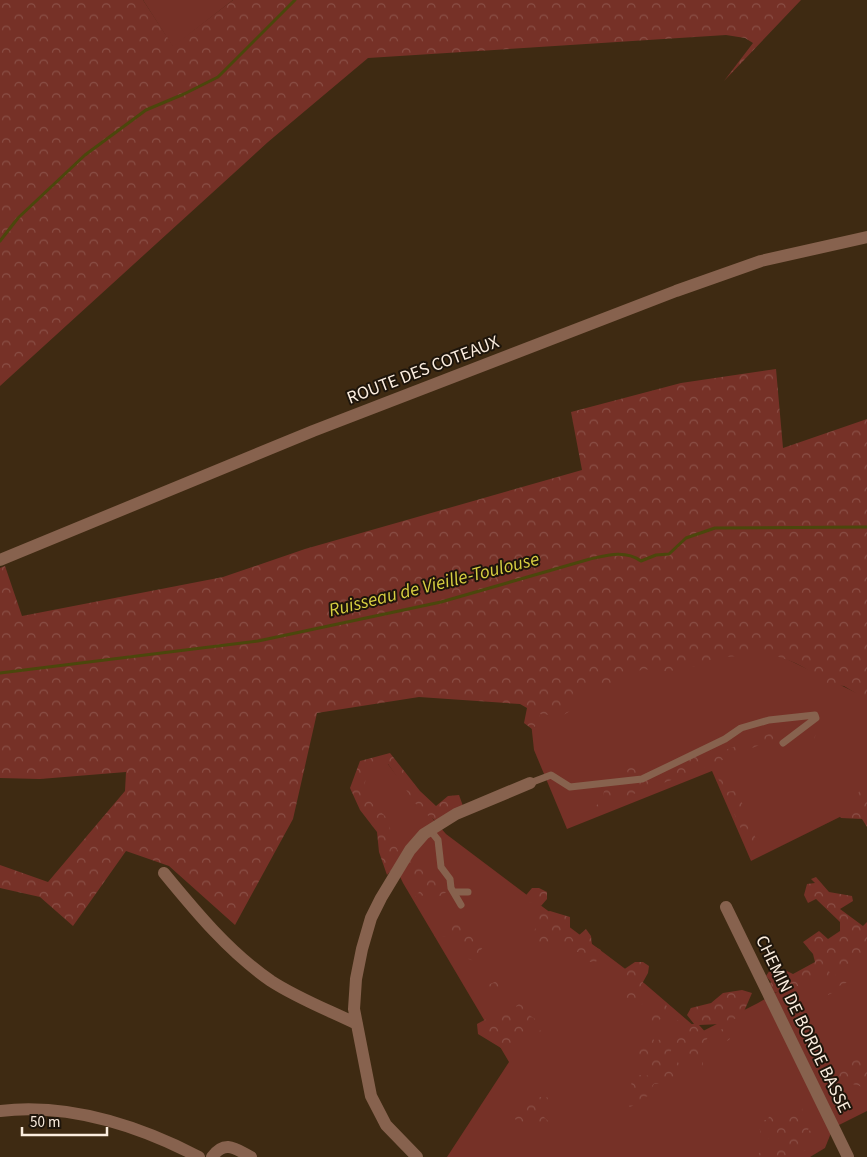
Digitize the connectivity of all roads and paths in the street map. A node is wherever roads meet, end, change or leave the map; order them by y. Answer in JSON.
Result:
{"nodes":[{"id":1,"x":867,"y":238,"type":"edge"},
{"id":2,"x":0,"y":560,"type":"edge"},
{"id":3,"x":783,"y":742,"type":"dead end"},
{"id":4,"x":530,"y":783,"type":"joint"},
{"id":5,"x":430,"y":830,"type":"junction"},
{"id":6,"x":164,"y":873,"type":"dead end"},
{"id":7,"x":454,"y":892,"type":"junction"},
{"id":8,"x":468,"y":892,"type":"dead end"},
{"id":9,"x":461,"y":905,"type":"dead end"},
{"id":10,"x":726,"y":907,"type":"dead end"},
{"id":11,"x":356,"y":1024,"type":"junction"},
{"id":12,"x":0,"y":1111,"type":"edge"},
{"id":13,"x":199,"y":1157,"type":"edge"},
{"id":14,"x":212,"y":1157,"type":"edge"},
{"id":15,"x":251,"y":1157,"type":"edge"},
{"id":16,"x":417,"y":1157,"type":"edge"},
{"id":17,"x":848,"y":1157,"type":"edge"}],
"edges":[{"from":1,"to":2,"type":"street","name":"ROUTE DES COTEAUX"},
{"from":3,"to":4,"type":"lane"},
{"from":4,"to":5,"type":"street"},
{"from":5,"to":7,"type":"lane"},
{"from":5,"to":11,"type":"street"},
{"from":6,"to":11,"type":"street"},
{"from":7,"to":8,"type":"lane"},
{"from":7,"to":9,"type":"lane"},
{"from":10,"to":17,"type":"street","name":"CHEMIN DE BORDE BASSE"},
{"from":11,"to":16,"type":"street"},
{"from":12,"to":13,"type":"street"},
{"from":14,"to":15,"type":"street"}]}
